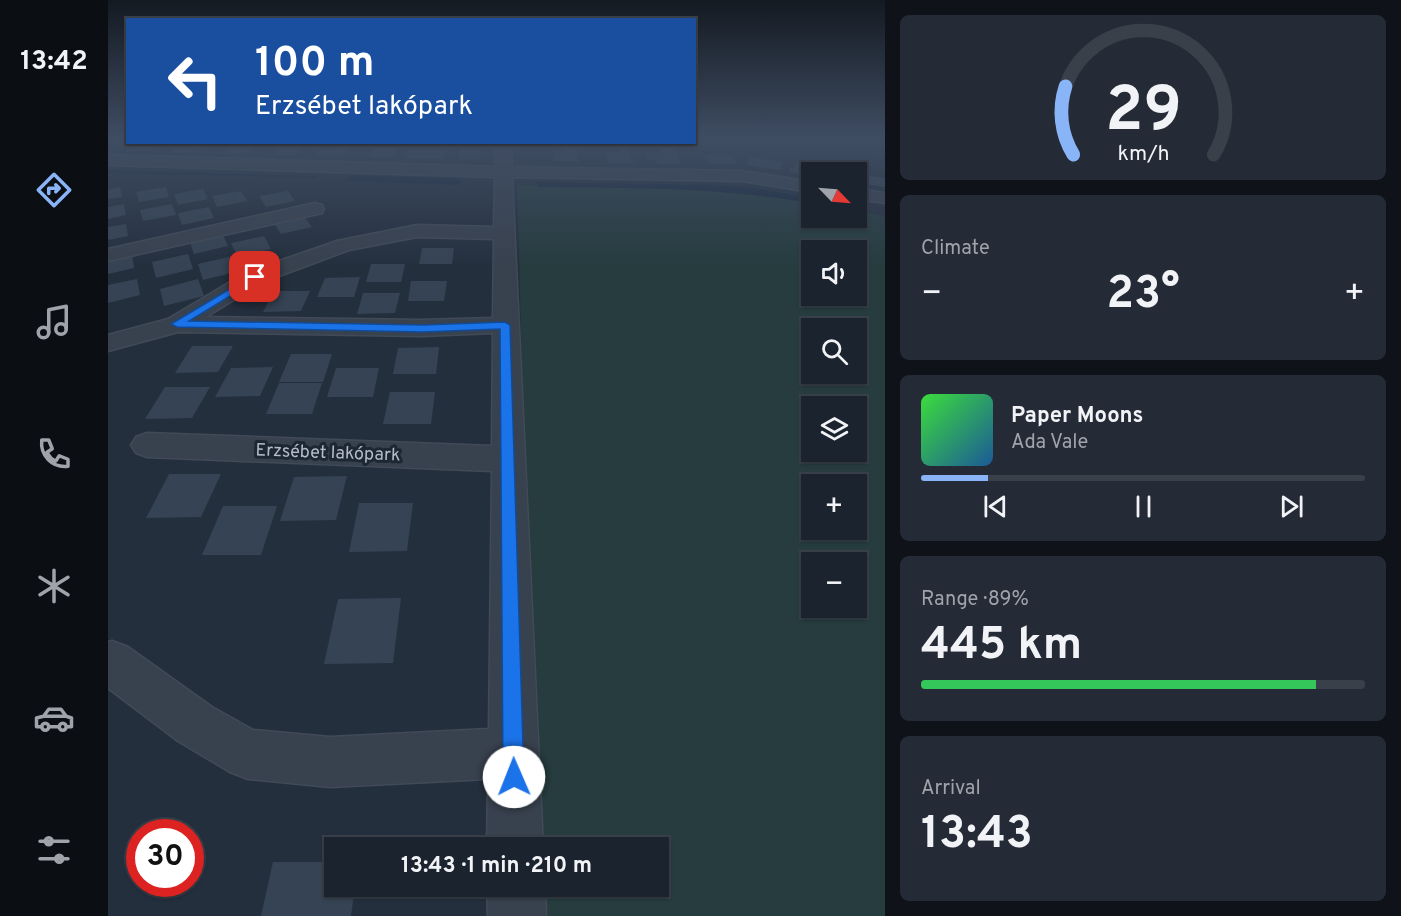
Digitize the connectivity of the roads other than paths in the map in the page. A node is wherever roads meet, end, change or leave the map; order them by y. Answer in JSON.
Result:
{"nodes":[{"id":1,"x":330,"y":182,"type":"edge"},
{"id":2,"x":502,"y":182,"type":"edge"},
{"id":3,"x":779,"y":182,"type":"edge"},
{"id":4,"x":801,"y":185,"type":"edge"},
{"id":5,"x":867,"y":196,"type":"edge"},
{"id":6,"x":320,"y":197,"type":"junction"},
{"id":7,"x":885,"y":198,"type":"edge"},
{"id":8,"x":503,"y":233,"type":"junction"},
{"id":9,"x":326,"y":234,"type":"junction"},
{"id":10,"x":108,"y":255,"type":"edge"},
{"id":11,"x":177,"y":324,"type":"junction"},
{"id":12,"x":505,"y":325,"type":"junction"},
{"id":13,"x":108,"y":343,"type":"edge"},
{"id":14,"x":147,"y":445,"type":"dead end"},
{"id":15,"x":508,"y":459,"type":"junction"},
{"id":16,"x":112,"y":663,"type":"dead end"},
{"id":17,"x":513,"y":753,"type":"junction"},
{"id":18,"x":515,"y":837,"type":"edge"},
{"id":19,"x":516,"y":897,"type":"edge"},
{"id":20,"x":517,"y":916,"type":"edge"}],
"edges":[{"from":1,"to":6,"type":"street"},
{"from":2,"to":8,"type":"street"},
{"from":3,"to":4,"type":"street"},
{"from":5,"to":7,"type":"street"},
{"from":6,"to":9,"type":"street"},
{"from":6,"to":10,"type":"street"},
{"from":8,"to":9,"type":"street"},
{"from":8,"to":12,"type":"street"},
{"from":9,"to":11,"type":"street"},
{"from":11,"to":12,"type":"street"},
{"from":11,"to":13,"type":"street"},
{"from":12,"to":15,"type":"street"},
{"from":14,"to":15,"type":"street","name":"Erzsébet lakópark"},
{"from":15,"to":17,"type":"street"},
{"from":16,"to":17,"type":"street"},
{"from":17,"to":18,"type":"street"},
{"from":19,"to":20,"type":"street"}]}
